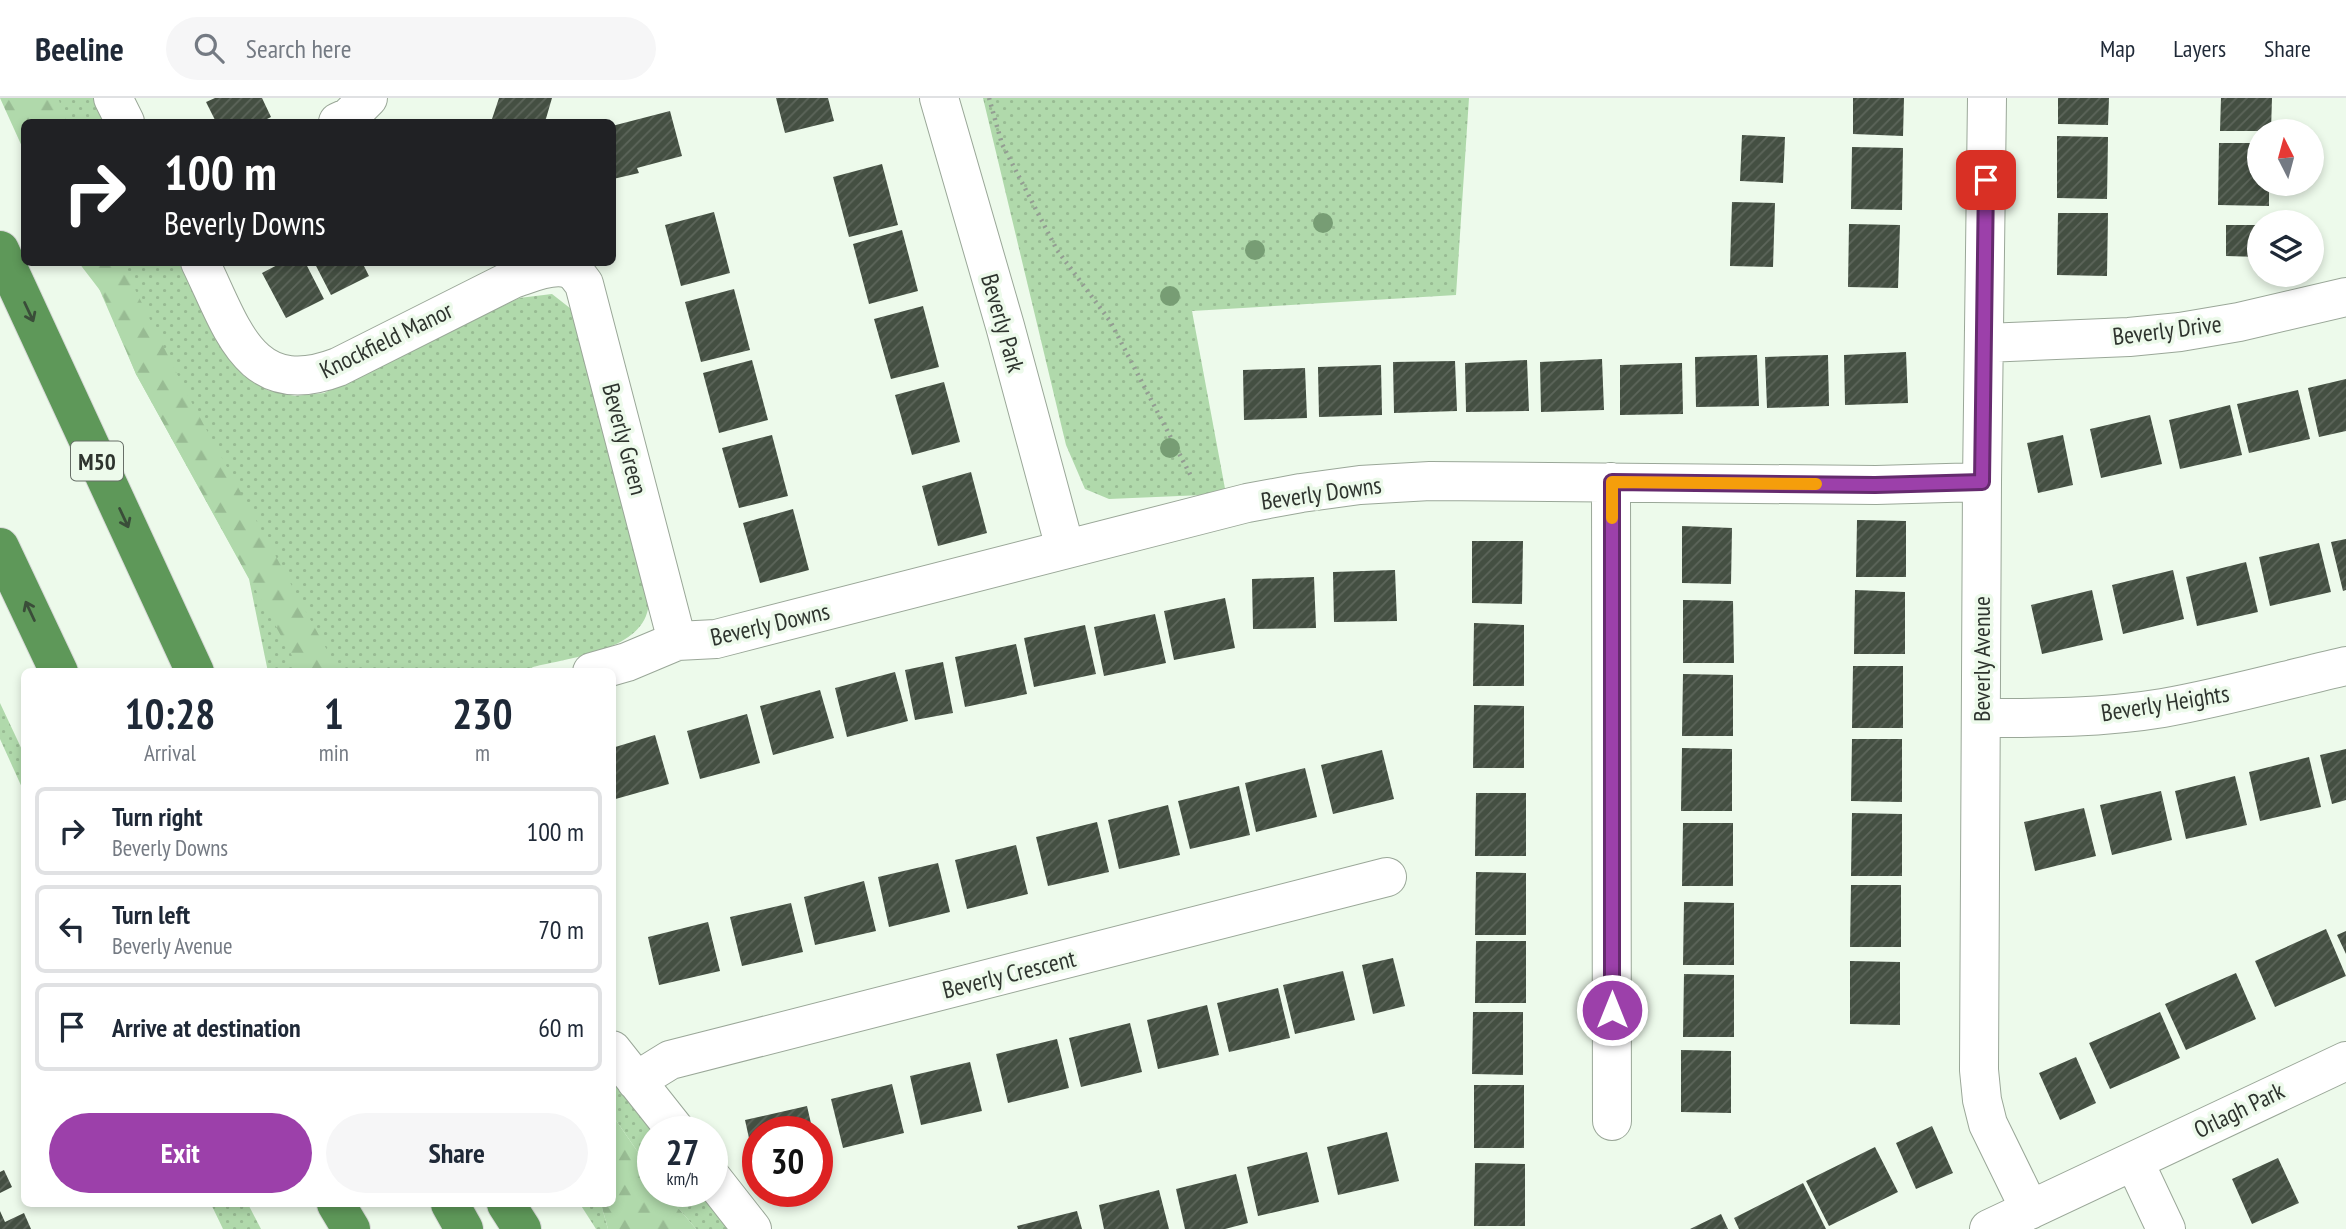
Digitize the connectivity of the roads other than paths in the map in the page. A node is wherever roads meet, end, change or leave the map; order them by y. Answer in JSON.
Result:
{"nodes":[{"id":1,"x":113,"y":98,"type":"edge"},
{"id":2,"x":368,"y":98,"type":"edge"},
{"id":3,"x":939,"y":98,"type":"edge"},
{"id":4,"x":1987,"y":98,"type":"edge"},
{"id":5,"x":124,"y":119,"type":"edge"},
{"id":6,"x":345,"y":119,"type":"edge"},
{"id":7,"x":0,"y":250,"type":"edge"},
{"id":8,"x":202,"y":266,"type":"edge"},
{"id":9,"x":543,"y":270,"type":"joint"},
{"id":10,"x":2346,"y":297,"type":"edge"},
{"id":11,"x":1985,"y":343,"type":"junction"},
{"id":12,"x":1612,"y":482,"type":"junction"},
{"id":13,"x":1982,"y":482,"type":"junction"},
{"id":14,"x":0,"y":547,"type":"edge"},
{"id":15,"x":1065,"y":548,"type":"junction"},
{"id":16,"x":677,"y":641,"type":"junction"},
{"id":17,"x":2346,"y":666,"type":"edge"},
{"id":18,"x":57,"y":668,"type":"edge"},
{"id":19,"x":193,"y":668,"type":"edge"},
{"id":20,"x":606,"y":668,"type":"edge"},
{"id":21,"x":1981,"y":718,"type":"junction"},
{"id":22,"x":1387,"y":877,"type":"dead end"},
{"id":23,"x":616,"y":1055,"type":"edge"},
{"id":24,"x":2346,"y":1061,"type":"edge"},
{"id":25,"x":636,"y":1081,"type":"junction"},
{"id":26,"x":664,"y":1116,"type":"edge"},
{"id":27,"x":1612,"y":1121,"type":"dead end"},
{"id":28,"x":2134,"y":1161,"type":"junction"},
{"id":29,"x":728,"y":1198,"type":"edge"},
{"id":30,"x":323,"y":1207,"type":"edge"},
{"id":31,"x":337,"y":1207,"type":"edge"},
{"id":32,"x":452,"y":1207,"type":"edge"},
{"id":33,"x":508,"y":1207,"type":"edge"},
{"id":34,"x":2030,"y":1210,"type":"junction"},
{"id":35,"x":329,"y":1229,"type":"edge"},
{"id":36,"x":351,"y":1229,"type":"edge"},
{"id":37,"x":464,"y":1229,"type":"edge"},
{"id":38,"x":522,"y":1229,"type":"edge"},
{"id":39,"x":752,"y":1229,"type":"edge"},
{"id":40,"x":1989,"y":1229,"type":"edge"},
{"id":41,"x":2166,"y":1229,"type":"edge"}],
"edges":[{"from":1,"to":5,"type":"street"},
{"from":2,"to":6,"type":"street"},
{"from":3,"to":15,"type":"street","name":"Beverly Park"},
{"from":4,"to":11,"type":"street","name":"Beverly Avenue"},
{"from":7,"to":19,"type":"highway","number":"M50","one_way":true},
{"from":8,"to":9,"type":"street","name":"Knockfield Manor"},
{"from":9,"to":16,"type":"street","name":"Beverly Green"},
{"from":10,"to":11,"type":"street","name":"Beverly Drive"},
{"from":11,"to":13,"type":"street","name":"Beverly Avenue"},
{"from":12,"to":13,"type":"street","name":"Beverly Downs"},
{"from":12,"to":15,"type":"street","name":"Beverly Downs"},
{"from":12,"to":27,"type":"street"},
{"from":13,"to":21,"type":"street","name":"Beverly Avenue"},
{"from":18,"to":14,"type":"highway","one_way":true},
{"from":15,"to":16,"type":"street","name":"Beverly Downs"},
{"from":16,"to":20,"type":"street","name":"Beverly Downs"},
{"from":17,"to":21,"type":"street","name":"Beverly Heights"},
{"from":21,"to":34,"type":"street","name":"Beverly Avenue"},
{"from":22,"to":25,"type":"street","name":"Beverly Crescent"},
{"from":23,"to":25,"type":"street"},
{"from":24,"to":28,"type":"street","name":"Orlagh Park"},
{"from":25,"to":26,"type":"street"},
{"from":28,"to":34,"type":"street","name":"Orlagh Park"},
{"from":28,"to":41,"type":"street"},
{"from":29,"to":39,"type":"street"},
{"from":30,"to":35,"type":"highway"},
{"from":31,"to":36,"type":"highway"},
{"from":32,"to":37,"type":"highway"},
{"from":33,"to":38,"type":"highway"},
{"from":34,"to":40,"type":"street","name":"Orlagh Park"}]}
